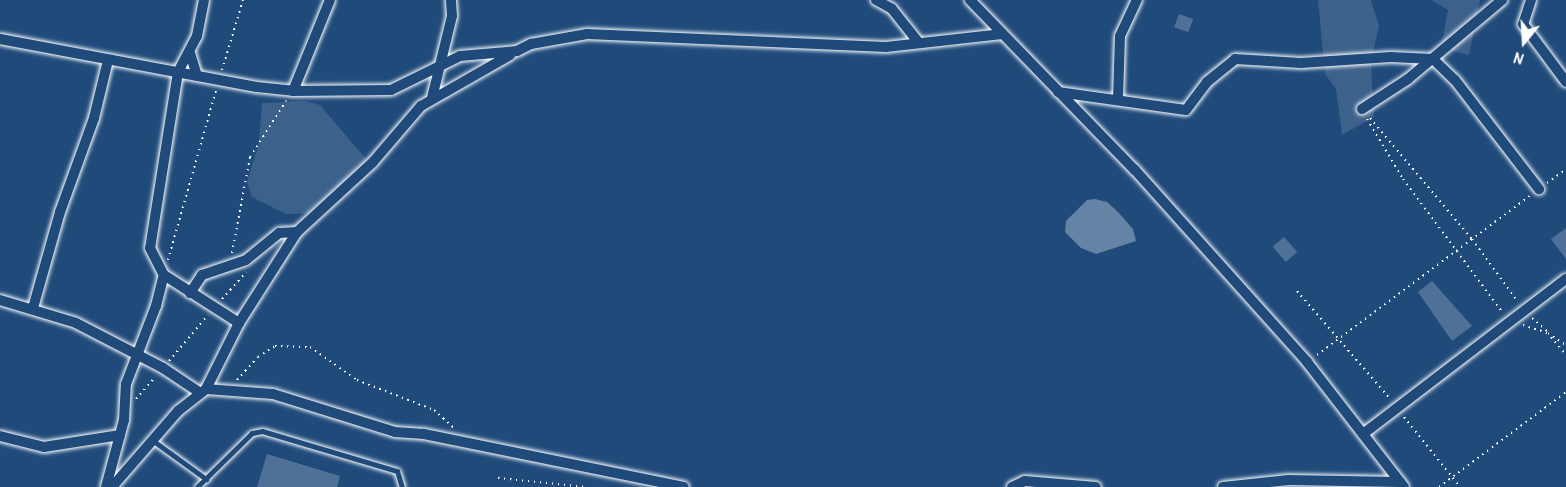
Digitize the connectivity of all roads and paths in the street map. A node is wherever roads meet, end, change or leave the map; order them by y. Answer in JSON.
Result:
{"nodes":[{"id":1,"x":204,"y":0,"type":"edge"},
{"id":2,"x":243,"y":0,"type":"edge"},
{"id":3,"x":330,"y":0,"type":"edge"},
{"id":4,"x":451,"y":0,"type":"edge"},
{"id":5,"x":876,"y":0,"type":"edge"},
{"id":6,"x":970,"y":0,"type":"edge"},
{"id":7,"x":1137,"y":0,"type":"edge"},
{"id":8,"x":1502,"y":0,"type":"edge"},
{"id":9,"x":1531,"y":0,"type":"edge"},
{"id":10,"x":1002,"y":34,"type":"junction"},
{"id":11,"x":0,"y":42,"type":"edge"},
{"id":12,"x":919,"y":43,"type":"junction"},
{"id":13,"x":517,"y":51,"type":"junction"},
{"id":14,"x":190,"y":53,"type":"junction"},
{"id":15,"x":1433,"y":59,"type":"junction"},
{"id":16,"x":108,"y":60,"type":"junction"},
{"id":17,"x":441,"y":66,"type":"junction"},
{"id":18,"x":178,"y":72,"type":"junction"},
{"id":19,"x":197,"y":76,"type":"junction"},
{"id":20,"x":219,"y":80,"type":"junction"},
{"id":21,"x":1566,"y":82,"type":"edge"},
{"id":22,"x":293,"y":91,"type":"junction"},
{"id":23,"x":1058,"y":92,"type":"junction"},
{"id":24,"x":432,"y":98,"type":"junction"},
{"id":25,"x":1118,"y":99,"type":"junction"},
{"id":26,"x":1362,"y":108,"type":"junction"},
{"id":27,"x":1566,"y":169,"type":"edge"},
{"id":28,"x":1539,"y":189,"type":"junction"},
{"id":29,"x":297,"y":232,"type":"junction"},
{"id":30,"x":1472,"y":239,"type":"junction"},
{"id":31,"x":1457,"y":250,"type":"junction"},
{"id":32,"x":250,"y":266,"type":"dead end"},
{"id":33,"x":230,"y":268,"type":"junction"},
{"id":34,"x":164,"y":275,"type":"junction"},
{"id":35,"x":1566,"y":279,"type":"edge"},
{"id":36,"x":1297,"y":291,"type":"dead end"},
{"id":37,"x":190,"y":293,"type":"junction"},
{"id":38,"x":0,"y":300,"type":"edge"},
{"id":39,"x":33,"y":308,"type":"junction"},
{"id":40,"x":214,"y":308,"type":"junction"},
{"id":41,"x":1524,"y":310,"type":"junction"},
{"id":42,"x":1510,"y":320,"type":"junction"},
{"id":43,"x":239,"y":323,"type":"junction"},
{"id":44,"x":1548,"y":333,"type":"junction"},
{"id":45,"x":1340,"y":338,"type":"junction"},
{"id":46,"x":1566,"y":345,"type":"edge"},
{"id":47,"x":136,"y":353,"type":"junction"},
{"id":48,"x":1566,"y":355,"type":"edge"},
{"id":49,"x":1307,"y":362,"type":"junction"},
{"id":50,"x":163,"y":368,"type":"junction"},
{"id":51,"x":203,"y":390,"type":"junction"},
{"id":52,"x":1566,"y":392,"type":"edge"},
{"id":53,"x":239,"y":393,"type":"junction"},
{"id":54,"x":1397,"y":408,"type":"junction"},
{"id":55,"x":125,"y":411,"type":"junction"},
{"id":56,"x":1363,"y":434,"type":"junction"},
{"id":57,"x":0,"y":435,"type":"edge"},
{"id":58,"x":120,"y":435,"type":"junction"},
{"id":59,"x":152,"y":440,"type":"junction"},
{"id":60,"x":466,"y":442,"type":"junction"},
{"id":61,"x":1452,"y":477,"type":"junction"},
{"id":62,"x":498,"y":478,"type":"dead end"},
{"id":63,"x":206,"y":479,"type":"junction"},
{"id":64,"x":1322,"y":484,"type":"edge"},
{"id":65,"x":1402,"y":484,"type":"edge"},
{"id":66,"x":106,"y":487,"type":"edge"},
{"id":67,"x":112,"y":487,"type":"edge"},
{"id":68,"x":197,"y":487,"type":"edge"},
{"id":69,"x":402,"y":487,"type":"edge"},
{"id":70,"x":587,"y":487,"type":"edge"},
{"id":71,"x":684,"y":487,"type":"edge"},
{"id":72,"x":1012,"y":487,"type":"edge"},
{"id":73,"x":1096,"y":487,"type":"edge"},
{"id":74,"x":1223,"y":487,"type":"edge"},
{"id":75,"x":1439,"y":487,"type":"edge"},
{"id":76,"x":1460,"y":487,"type":"edge"}],
"edges":[{"from":1,"to":14,"type":"street"},
{"from":2,"to":20,"type":"path"},
{"from":3,"to":22,"type":"street"},
{"from":4,"to":17,"type":"street"},
{"from":5,"to":12,"type":"street"},
{"from":6,"to":10,"type":"street"},
{"from":7,"to":25,"type":"street"},
{"from":8,"to":15,"type":"street"},
{"from":9,"to":21,"type":"street"},
{"from":10,"to":12,"type":"street"},
{"from":10,"to":23,"type":"street"},
{"from":11,"to":16,"type":"street"},
{"from":12,"to":13,"type":"street"},
{"from":13,"to":17,"type":"street"},
{"from":13,"to":24,"type":"street"},
{"from":14,"to":18,"type":"street"},
{"from":14,"to":19,"type":"street"},
{"from":15,"to":25,"type":"street"},
{"from":15,"to":26,"type":"street"},
{"from":15,"to":28,"type":"street"},
{"from":16,"to":18,"type":"street"},
{"from":16,"to":39,"type":"street"},
{"from":17,"to":22,"type":"street"},
{"from":17,"to":24,"type":"street"},
{"from":18,"to":19,"type":"street"},
{"from":18,"to":34,"type":"street"},
{"from":19,"to":20,"type":"street"},
{"from":20,"to":22,"type":"street"},
{"from":20,"to":34,"type":"path"},
{"from":22,"to":33,"type":"path"},
{"from":23,"to":25,"type":"street"},
{"from":23,"to":49,"type":"street"},
{"from":24,"to":29,"type":"street"},
{"from":26,"to":30,"type":"path"},
{"from":26,"to":31,"type":"path"},
{"from":27,"to":28,"type":"path"},
{"from":28,"to":30,"type":"path"},
{"from":29,"to":33,"type":"street"},
{"from":29,"to":43,"type":"street"},
{"from":30,"to":31,"type":"path"},
{"from":30,"to":41,"type":"path"},
{"from":31,"to":42,"type":"path"},
{"from":31,"to":45,"type":"path"},
{"from":32,"to":40,"type":"path"},
{"from":33,"to":37,"type":"street"},
{"from":34,"to":37,"type":"street"},
{"from":34,"to":47,"type":"street"},
{"from":35,"to":41,"type":"street"},
{"from":36,"to":45,"type":"path"},
{"from":37,"to":40,"type":"street"},
{"from":38,"to":39,"type":"street"},
{"from":39,"to":47,"type":"street"},
{"from":40,"to":43,"type":"street"},
{"from":40,"to":50,"type":"path"},
{"from":41,"to":42,"type":"street"},
{"from":41,"to":44,"type":"path"},
{"from":42,"to":44,"type":"path"},
{"from":42,"to":54,"type":"street"},
{"from":43,"to":51,"type":"street"},
{"from":44,"to":46,"type":"path"},
{"from":44,"to":48,"type":"path"},
{"from":45,"to":49,"type":"path"},
{"from":45,"to":54,"type":"path"},
{"from":47,"to":50,"type":"street"},
{"from":47,"to":55,"type":"street"},
{"from":49,"to":56,"type":"street"},
{"from":50,"to":51,"type":"street"},
{"from":50,"to":55,"type":"path"},
{"from":51,"to":53,"type":"street"},
{"from":51,"to":59,"type":"street"},
{"from":52,"to":61,"type":"path"},
{"from":53,"to":60,"type":"street"},
{"from":53,"to":60,"type":"path"},
{"from":54,"to":56,"type":"street"},
{"from":54,"to":61,"type":"path"},
{"from":55,"to":58,"type":"street"},
{"from":56,"to":65,"type":"street"},
{"from":57,"to":58,"type":"street"},
{"from":58,"to":66,"type":"street"},
{"from":59,"to":63,"type":"lane"},
{"from":59,"to":67,"type":"street"},
{"from":60,"to":71,"type":"street"},
{"from":61,"to":75,"type":"path"},
{"from":61,"to":76,"type":"path"},
{"from":62,"to":70,"type":"path"},
{"from":63,"to":68,"type":"lane"},
{"from":63,"to":69,"type":"lane"},
{"from":64,"to":65,"type":"street"},
{"from":64,"to":74,"type":"street"},
{"from":72,"to":73,"type":"street"}]}
